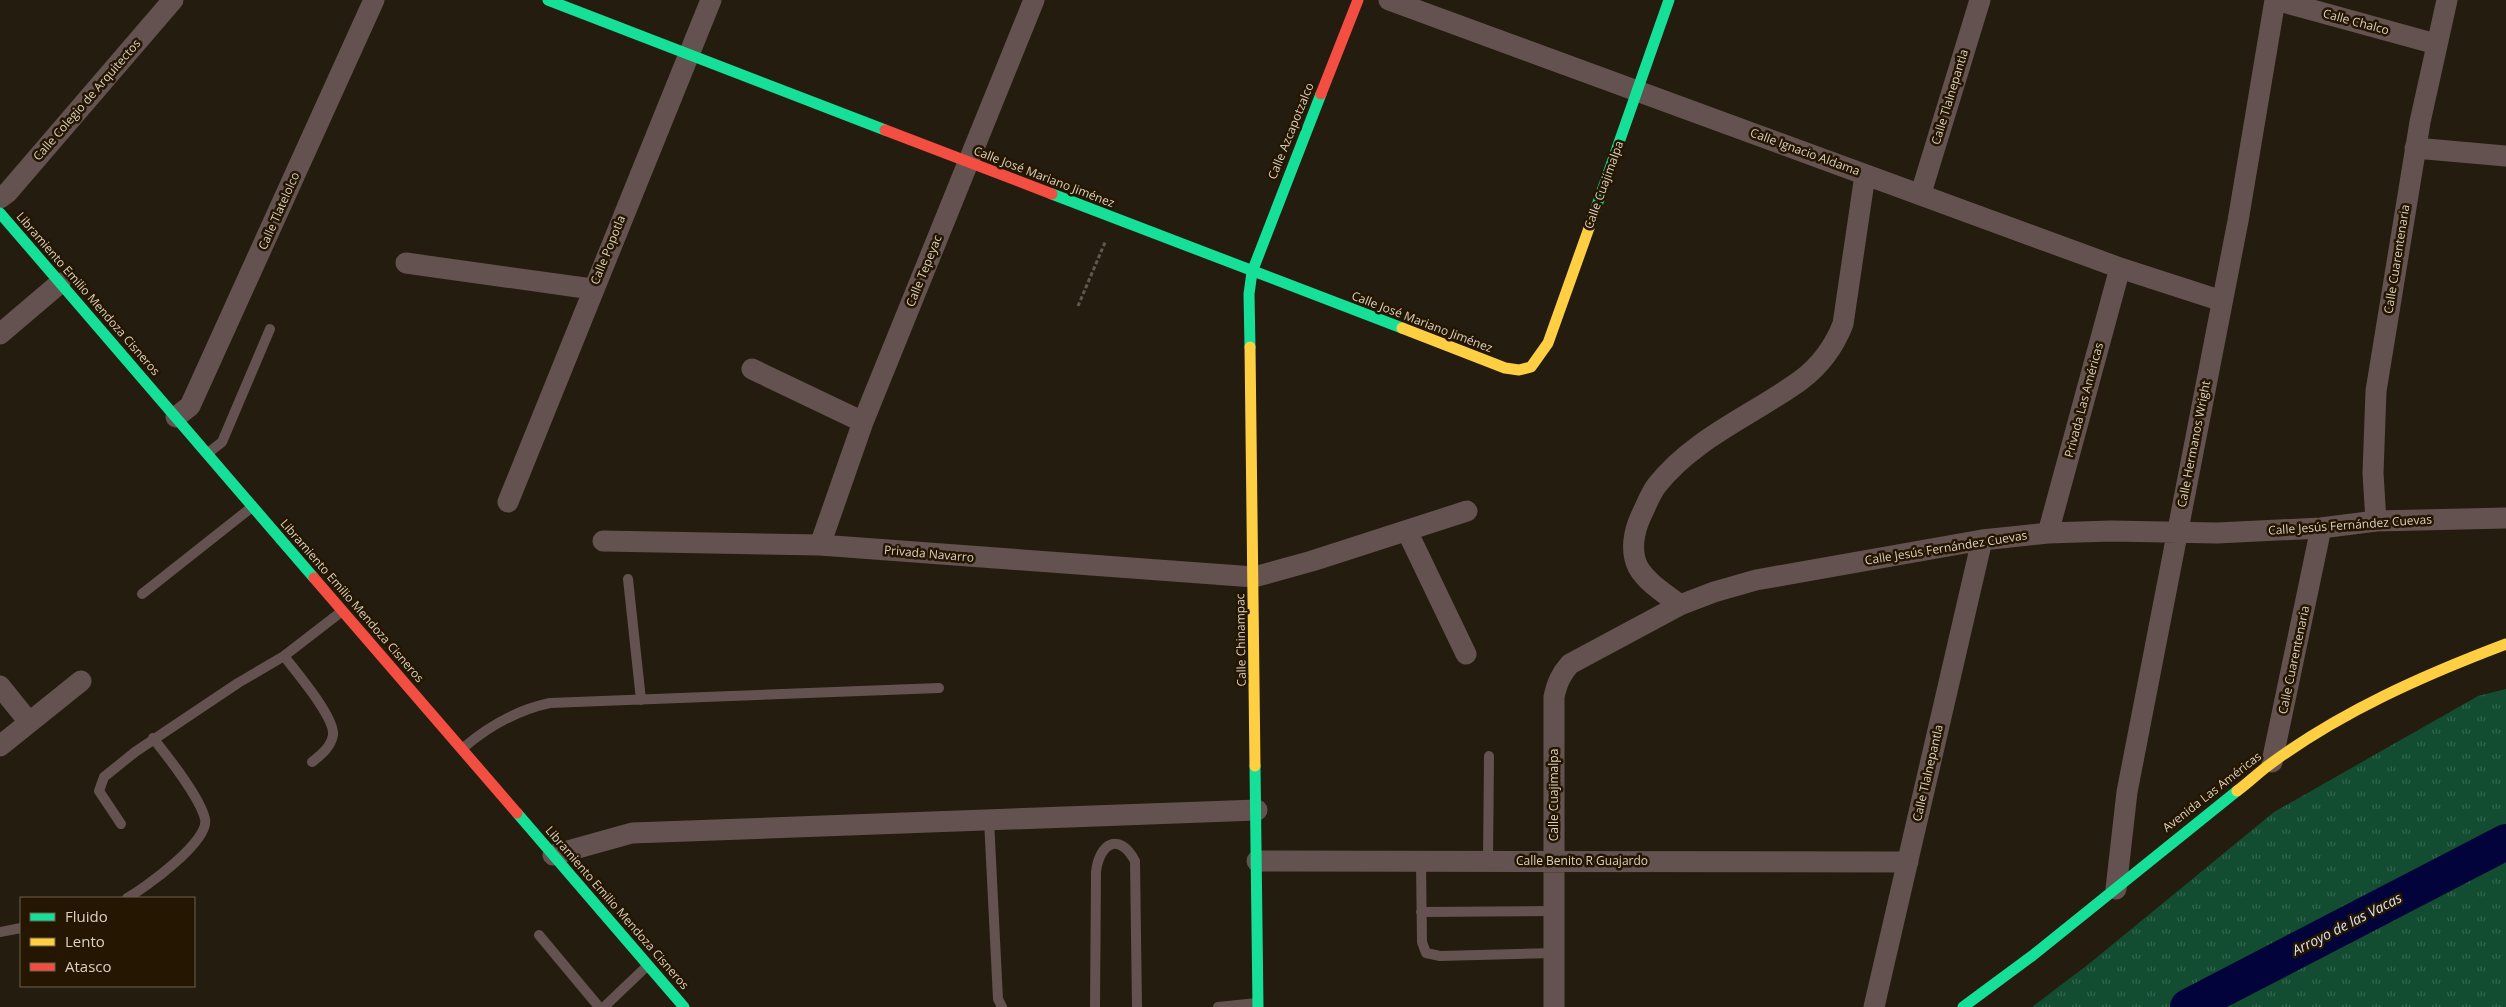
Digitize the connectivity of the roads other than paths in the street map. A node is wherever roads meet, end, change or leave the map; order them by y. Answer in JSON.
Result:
{"nodes":[{"id":1,"x":173,"y":0,"type":"edge"},
{"id":2,"x":374,"y":0,"type":"edge"},
{"id":3,"x":548,"y":0,"type":"edge"},
{"id":4,"x":711,"y":0,"type":"edge"},
{"id":5,"x":1034,"y":0,"type":"edge"},
{"id":6,"x":1358,"y":0,"type":"edge"},
{"id":7,"x":1389,"y":0,"type":"edge"},
{"id":8,"x":1669,"y":0,"type":"edge"},
{"id":9,"x":1980,"y":0,"type":"edge"},
{"id":10,"x":2275,"y":0,"type":"edge"},
{"id":11,"x":2447,"y":0,"type":"edge"},
{"id":12,"x":2436,"y":44,"type":"junction"},
{"id":13,"x":689,"y":54,"type":"junction"},
{"id":14,"x":1637,"y":90,"type":"junction"},
{"id":15,"x":2415,"y":148,"type":"junction"},
{"id":16,"x":2506,"y":156,"type":"edge"},
{"id":17,"x":968,"y":162,"type":"junction"},
{"id":18,"x":1866,"y":175,"type":"junction"},
{"id":19,"x":1921,"y":193,"type":"junction"},
{"id":20,"x":0,"y":198,"type":"edge"},
{"id":21,"x":0,"y":213,"type":"edge"},
{"id":22,"x":406,"y":263,"type":"dead end"},
{"id":23,"x":2120,"y":268,"type":"junction"},
{"id":24,"x":1252,"y":272,"type":"junction"},
{"id":25,"x":60,"y":283,"type":"junction"},
{"id":26,"x":592,"y":289,"type":"junction"},
{"id":27,"x":2222,"y":301,"type":"junction"},
{"id":28,"x":270,"y":329,"type":"dead end"},
{"id":29,"x":0,"y":334,"type":"edge"},
{"id":30,"x":1531,"y":367,"type":"joint"},
{"id":31,"x":752,"y":369,"type":"dead end"},
{"id":32,"x":176,"y":417,"type":"junction"},
{"id":33,"x":863,"y":422,"type":"junction"},
{"id":34,"x":207,"y":454,"type":"junction"},
{"id":35,"x":508,"y":502,"type":"dead end"},
{"id":36,"x":252,"y":506,"type":"junction"},
{"id":37,"x":1467,"y":511,"type":"dead end"},
{"id":38,"x":2506,"y":518,"type":"edge"},
{"id":39,"x":2376,"y":521,"type":"junction"},
{"id":40,"x":2321,"y":528,"type":"junction"},
{"id":41,"x":1407,"y":531,"type":"junction"},
{"id":42,"x":2048,"y":533,"type":"junction"},
{"id":43,"x":2176,"y":533,"type":"junction"},
{"id":44,"x":1982,"y":540,"type":"junction"},
{"id":45,"x":603,"y":541,"type":"dead end"},
{"id":46,"x":820,"y":545,"type":"junction"},
{"id":47,"x":1254,"y":577,"type":"junction"},
{"id":48,"x":628,"y":579,"type":"dead end"},
{"id":49,"x":142,"y":594,"type":"dead end"},
{"id":50,"x":1680,"y":605,"type":"junction"},
{"id":51,"x":343,"y":611,"type":"junction"},
{"id":52,"x":2506,"y":644,"type":"edge"},
{"id":53,"x":1466,"y":654,"type":"dead end"},
{"id":54,"x":284,"y":656,"type":"junction"},
{"id":55,"x":1561,"y":674,"type":"joint"},
{"id":56,"x":81,"y":682,"type":"dead end"},
{"id":57,"x":0,"y":686,"type":"edge"},
{"id":58,"x":939,"y":688,"type":"dead end"},
{"id":59,"x":641,"y":700,"type":"junction"},
{"id":60,"x":29,"y":722,"type":"junction"},
{"id":61,"x":154,"y":738,"type":"junction"},
{"id":62,"x":0,"y":746,"type":"edge"},
{"id":63,"x":462,"y":749,"type":"junction"},
{"id":64,"x":1489,"y":756,"type":"dead end"},
{"id":65,"x":312,"y":762,"type":"dead end"},
{"id":66,"x":2272,"y":762,"type":"junction"},
{"id":67,"x":1257,"y":810,"type":"junction"},
{"id":68,"x":988,"y":820,"type":"junction"},
{"id":69,"x":121,"y":824,"type":"dead end"},
{"id":70,"x":553,"y":855,"type":"junction"},
{"id":71,"x":1257,"y":861,"type":"junction"},
{"id":72,"x":1421,"y":861,"type":"junction"},
{"id":73,"x":1488,"y":861,"type":"junction"},
{"id":74,"x":1554,"y":861,"type":"junction"},
{"id":75,"x":1908,"y":862,"type":"junction"},
{"id":76,"x":2116,"y":889,"type":"junction"},
{"id":77,"x":129,"y":897,"type":"edge"},
{"id":78,"x":1554,"y":911,"type":"junction"},
{"id":79,"x":1421,"y":912,"type":"junction"},
{"id":80,"x":20,"y":928,"type":"edge"},
{"id":81,"x":0,"y":932,"type":"edge"},
{"id":82,"x":539,"y":935,"type":"dead end"},
{"id":83,"x":1554,"y":953,"type":"junction"},
{"id":84,"x":648,"y":966,"type":"junction"},
{"id":85,"x":1258,"y":1005,"type":"edge"},
{"id":86,"x":599,"y":1007,"type":"edge"},
{"id":87,"x":604,"y":1007,"type":"edge"},
{"id":88,"x":684,"y":1007,"type":"edge"},
{"id":89,"x":1002,"y":1007,"type":"edge"},
{"id":90,"x":1095,"y":1007,"type":"edge"},
{"id":91,"x":1137,"y":1007,"type":"edge"},
{"id":92,"x":1218,"y":1007,"type":"edge"},
{"id":93,"x":1554,"y":1007,"type":"edge"},
{"id":94,"x":1874,"y":1007,"type":"edge"},
{"id":95,"x":1962,"y":1007,"type":"edge"}],
"edges":[{"from":1,"to":20,"type":"street","name":"Calle Colegio de Arquitectos"},
{"from":2,"to":32,"type":"street","name":"Calle Tlatelolco"},
{"from":3,"to":13,"type":"street","name":"Calle José Mariano Jiménez"},
{"from":4,"to":13,"type":"street","name":"Calle Popotla"},
{"from":5,"to":17,"type":"street","name":"Calle Tepeyac"},
{"from":6,"to":24,"type":"street","name":"Calle Azcapotzalco"},
{"from":7,"to":14,"type":"street","name":"Calle Ignacio Aldama"},
{"from":8,"to":14,"type":"street","name":"Calle Cuajimalpa"},
{"from":9,"to":19,"type":"street","name":"Calle Tlalnepantla"},
{"from":10,"to":12,"type":"street","name":"Calle Chalco"},
{"from":10,"to":27,"type":"street","name":"Calle Hermanos Wright"},
{"from":11,"to":12,"type":"street","name":"Calle Cuarentenaria"},
{"from":12,"to":15,"type":"street","name":"Calle Cuarentenaria"},
{"from":13,"to":17,"type":"street","name":"Calle José Mariano Jiménez"},
{"from":13,"to":26,"type":"street","name":"Calle Popotla"},
{"from":14,"to":18,"type":"street","name":"Calle Ignacio Aldama"},
{"from":14,"to":30,"type":"street","name":"Calle Cuajimalpa"},
{"from":15,"to":16,"type":"street"},
{"from":15,"to":39,"type":"street","name":"Calle Cuarentenaria"},
{"from":17,"to":24,"type":"street","name":"Calle José Mariano Jiménez"},
{"from":17,"to":33,"type":"street","name":"Calle Tepeyac"},
{"from":18,"to":19,"type":"street","name":"Calle Ignacio Aldama"},
{"from":18,"to":50,"type":"street"},
{"from":19,"to":23,"type":"street","name":"Calle Ignacio Aldama"},
{"from":21,"to":25,"type":"street","name":"Libramiento Emilio Mendoza Cisneros"},
{"from":22,"to":26,"type":"street"},
{"from":23,"to":27,"type":"street","name":"Calle Ignacio Aldama"},
{"from":23,"to":42,"type":"street","name":"Privada Las Américas"},
{"from":24,"to":30,"type":"street","name":"Calle José Mariano Jiménez"},
{"from":24,"to":47,"type":"street","name":"Calle Chinampac"},
{"from":25,"to":29,"type":"street"},
{"from":25,"to":32,"type":"street","name":"Libramiento Emilio Mendoza Cisneros"},
{"from":26,"to":35,"type":"street","name":"Calle Popotla"},
{"from":27,"to":43,"type":"street","name":"Calle Hermanos Wright"},
{"from":28,"to":34,"type":"lane"},
{"from":31,"to":33,"type":"street"},
{"from":32,"to":34,"type":"street","name":"Libramiento Emilio Mendoza Cisneros"},
{"from":33,"to":46,"type":"street","name":"Calle Tepeyac"},
{"from":34,"to":36,"type":"street","name":"Libramiento Emilio Mendoza Cisneros"},
{"from":36,"to":49,"type":"lane"},
{"from":36,"to":51,"type":"street","name":"Libramiento Emilio Mendoza Cisneros"},
{"from":37,"to":41,"type":"street"},
{"from":38,"to":39,"type":"street","name":"Calle Jesús Fernández Cuevas"},
{"from":39,"to":40,"type":"street","name":"Calle Jesús Fernández Cuevas"},
{"from":40,"to":43,"type":"street","name":"Calle Jesús Fernández Cuevas"},
{"from":40,"to":66,"type":"street","name":"Calle Cuarentenaria"},
{"from":41,"to":47,"type":"street"},
{"from":41,"to":53,"type":"street"},
{"from":42,"to":43,"type":"street","name":"Calle Jesús Fernández Cuevas"},
{"from":42,"to":44,"type":"street","name":"Calle Jesús Fernández Cuevas"},
{"from":43,"to":76,"type":"street","name":"Calle Hermanos Wright"},
{"from":44,"to":50,"type":"street","name":"Calle Jesús Fernández Cuevas"},
{"from":44,"to":75,"type":"street","name":"Calle Tlalnepantla"},
{"from":45,"to":46,"type":"street","name":"Privada Navarro"},
{"from":46,"to":47,"type":"street","name":"Privada Navarro"},
{"from":47,"to":67,"type":"street","name":"Calle Chinampac"},
{"from":48,"to":59,"type":"lane"},
{"from":50,"to":55,"type":"street","name":"Calle Jesús Fernández Cuevas"},
{"from":51,"to":54,"type":"lane"},
{"from":51,"to":63,"type":"street","name":"Libramiento Emilio Mendoza Cisneros"},
{"from":52,"to":66,"type":"street","name":"Avenida Las Américas"},
{"from":54,"to":61,"type":"lane"},
{"from":54,"to":65,"type":"lane"},
{"from":55,"to":74,"type":"street","name":"Calle Cuajimalpa"},
{"from":56,"to":60,"type":"street"},
{"from":57,"to":60,"type":"street"},
{"from":58,"to":59,"type":"lane"},
{"from":59,"to":63,"type":"lane"},
{"from":60,"to":62,"type":"street"},
{"from":61,"to":69,"type":"lane"},
{"from":61,"to":77,"type":"lane"},
{"from":63,"to":70,"type":"street","name":"Libramiento Emilio Mendoza Cisneros"},
{"from":64,"to":73,"type":"lane"},
{"from":66,"to":76,"type":"street","name":"Avenida Las Américas"},
{"from":67,"to":68,"type":"street"},
{"from":67,"to":71,"type":"street","name":"Calle Chinampac"},
{"from":68,"to":70,"type":"street"},
{"from":68,"to":89,"type":"lane"},
{"from":70,"to":84,"type":"street","name":"Libramiento Emilio Mendoza Cisneros"},
{"from":71,"to":72,"type":"street","name":"Calle Benito R Guajardo"},
{"from":71,"to":85,"type":"street","name":"Calle Chinampac"},
{"from":72,"to":73,"type":"street","name":"Calle Benito R Guajardo"},
{"from":72,"to":79,"type":"lane"},
{"from":73,"to":74,"type":"street","name":"Calle Benito R Guajardo"},
{"from":74,"to":75,"type":"street","name":"Calle Benito R Guajardo"},
{"from":74,"to":78,"type":"street","name":"Calle Cuajimalpa"},
{"from":75,"to":94,"type":"street","name":"Calle Tlalnepantla"},
{"from":76,"to":95,"type":"street","name":"Avenida Las Américas"},
{"from":78,"to":79,"type":"lane"},
{"from":78,"to":83,"type":"street","name":"Calle Cuajimalpa"},
{"from":79,"to":83,"type":"lane"},
{"from":80,"to":81,"type":"lane"},
{"from":82,"to":86,"type":"lane"},
{"from":83,"to":93,"type":"street","name":"Calle Cuajimalpa"},
{"from":84,"to":87,"type":"lane"},
{"from":84,"to":88,"type":"street","name":"Libramiento Emilio Mendoza Cisneros"},
{"from":85,"to":92,"type":"lane"},
{"from":90,"to":91,"type":"lane"}]}
